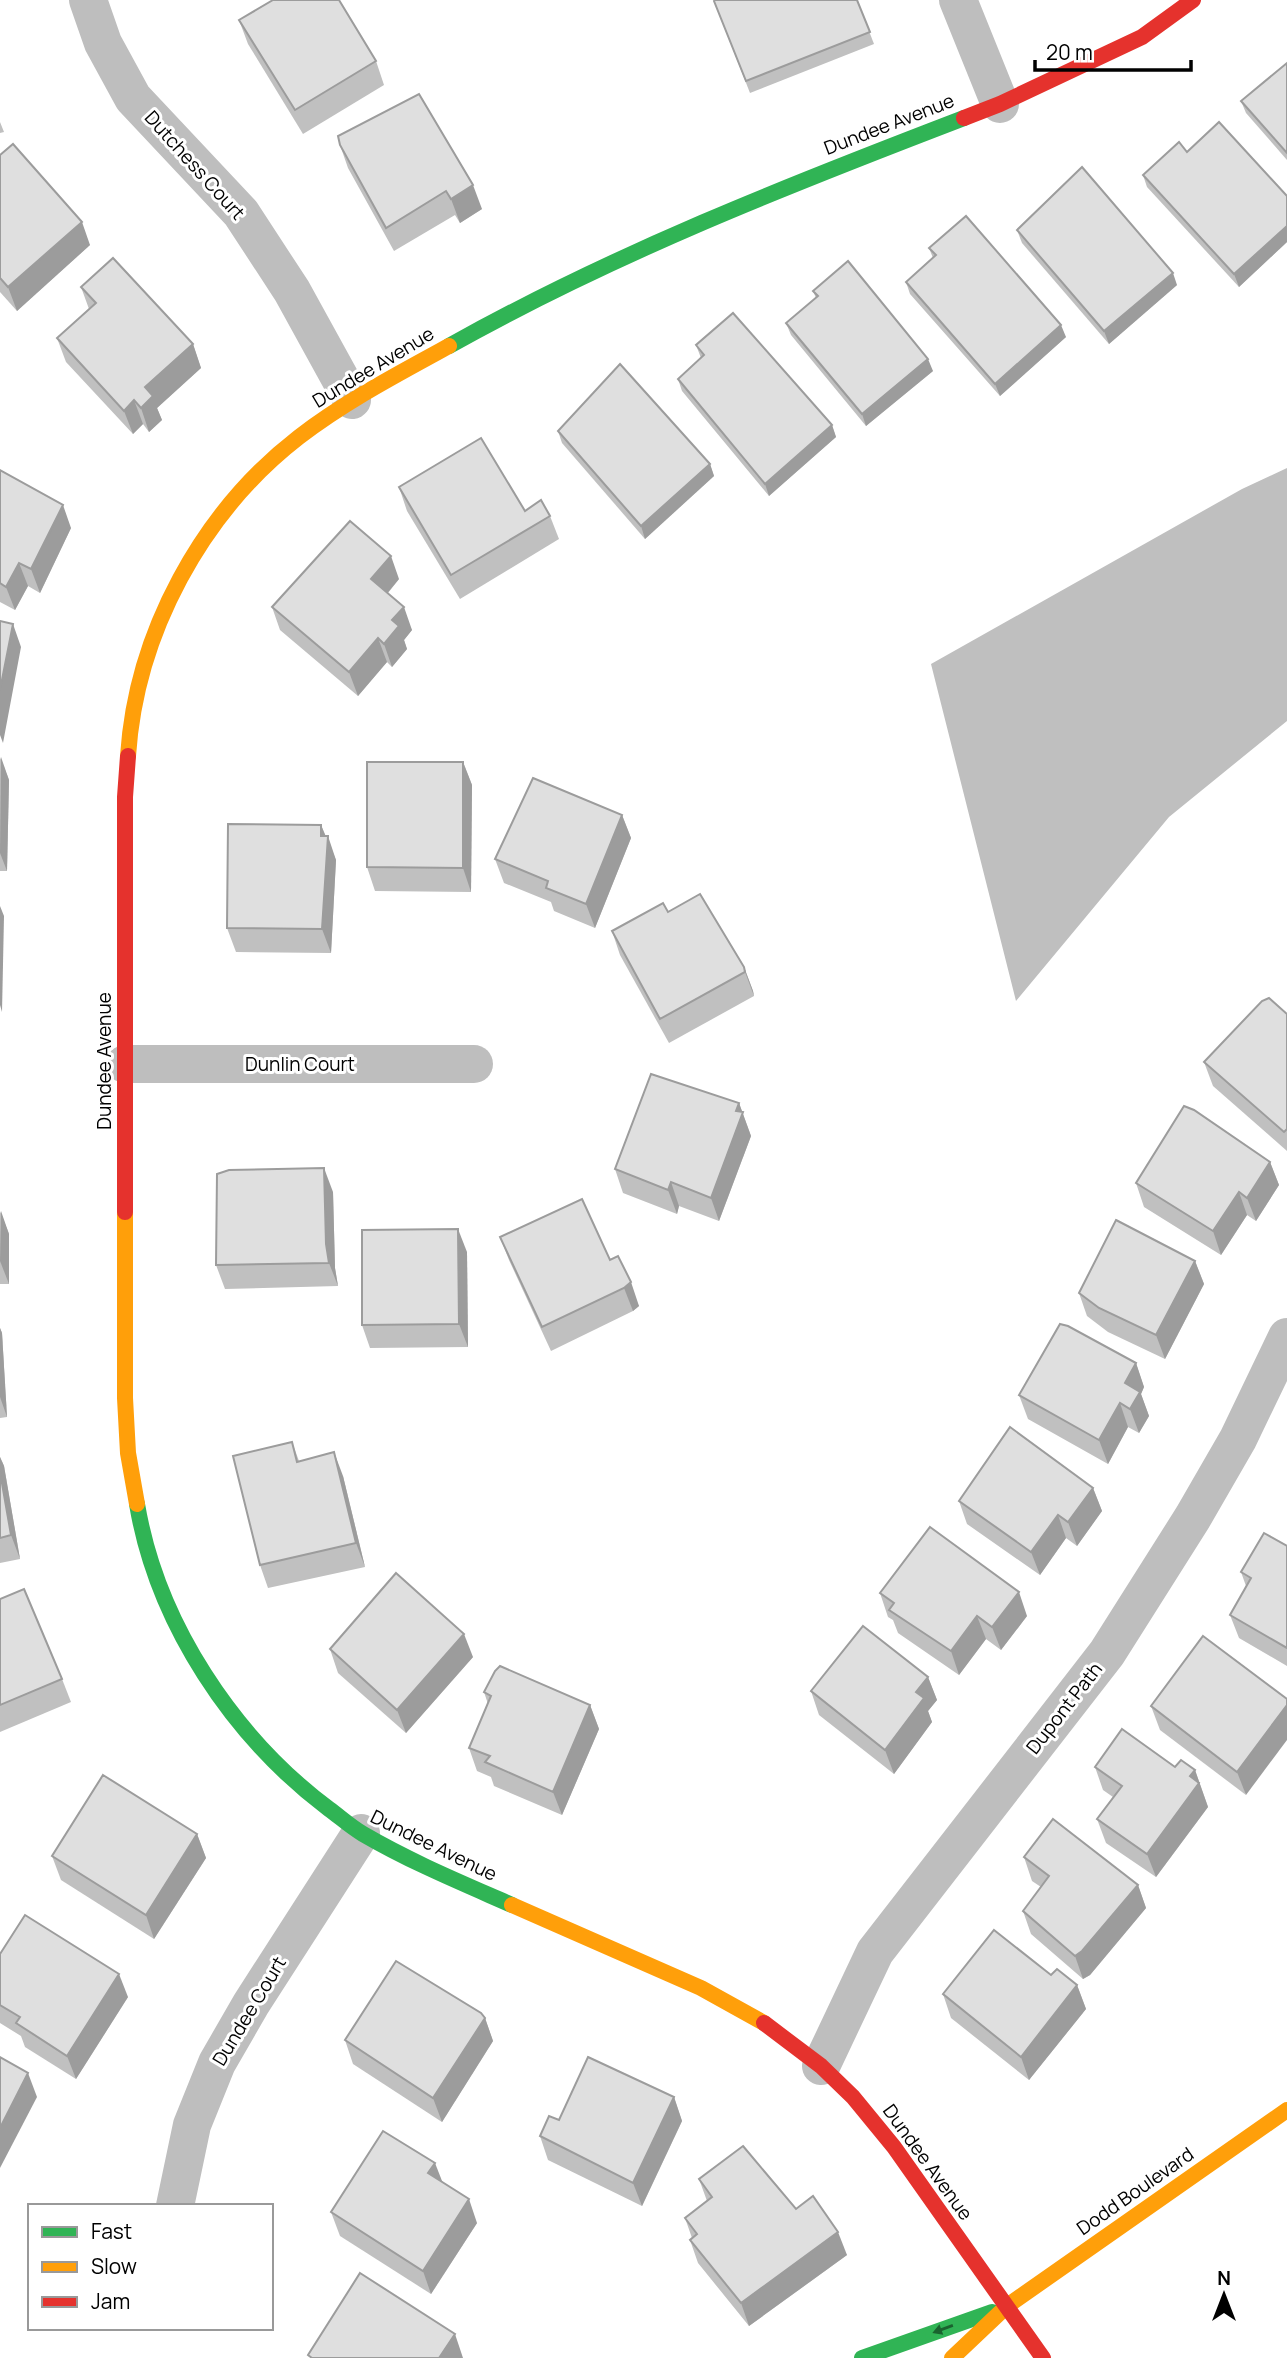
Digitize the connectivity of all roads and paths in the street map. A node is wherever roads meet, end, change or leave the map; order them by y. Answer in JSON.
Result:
{"nodes":[{"id":1,"x":88,"y":0,"type":"edge"},
{"id":2,"x":958,"y":0,"type":"edge"},
{"id":3,"x":1193,"y":0,"type":"edge"},
{"id":4,"x":1000,"y":104,"type":"junction"},
{"id":5,"x":352,"y":400,"type":"junction"},
{"id":6,"x":125,"y":1064,"type":"junction"},
{"id":7,"x":474,"y":1064,"type":"dead end"},
{"id":8,"x":1287,"y":1337,"type":"edge"},
{"id":9,"x":361,"y":1833,"type":"junction"},
{"id":10,"x":821,"y":2066,"type":"junction"},
{"id":11,"x":1287,"y":2110,"type":"edge"},
{"id":12,"x":175,"y":2204,"type":"edge"},
{"id":13,"x":1007,"y":2306,"type":"junction"},
{"id":14,"x":862,"y":2358,"type":"edge"},
{"id":15,"x":951,"y":2358,"type":"edge"},
{"id":16,"x":1043,"y":2358,"type":"edge"}],
"edges":[{"from":1,"to":5,"type":"street","name":"Dutchess Court"},
{"from":2,"to":4,"type":"street"},
{"from":3,"to":4,"type":"street","name":"Dundee Avenue"},
{"from":4,"to":5,"type":"street","name":"Dundee Avenue"},
{"from":5,"to":6,"type":"street","name":"Dundee Avenue"},
{"from":6,"to":7,"type":"street","name":"Dunlin Court"},
{"from":6,"to":9,"type":"street","name":"Dundee Avenue"},
{"from":8,"to":10,"type":"street","name":"Dupont Path"},
{"from":9,"to":10,"type":"street","name":"Dundee Avenue"},
{"from":9,"to":12,"type":"street","name":"Dundee Court"},
{"from":10,"to":13,"type":"street","name":"Dundee Avenue"},
{"from":11,"to":13,"type":"street","name":"Dodd Boulevard"},
{"from":13,"to":14,"type":"street","one_way":true},
{"from":13,"to":15,"type":"street"},
{"from":13,"to":16,"type":"street","name":"Dundee Avenue"}]}
